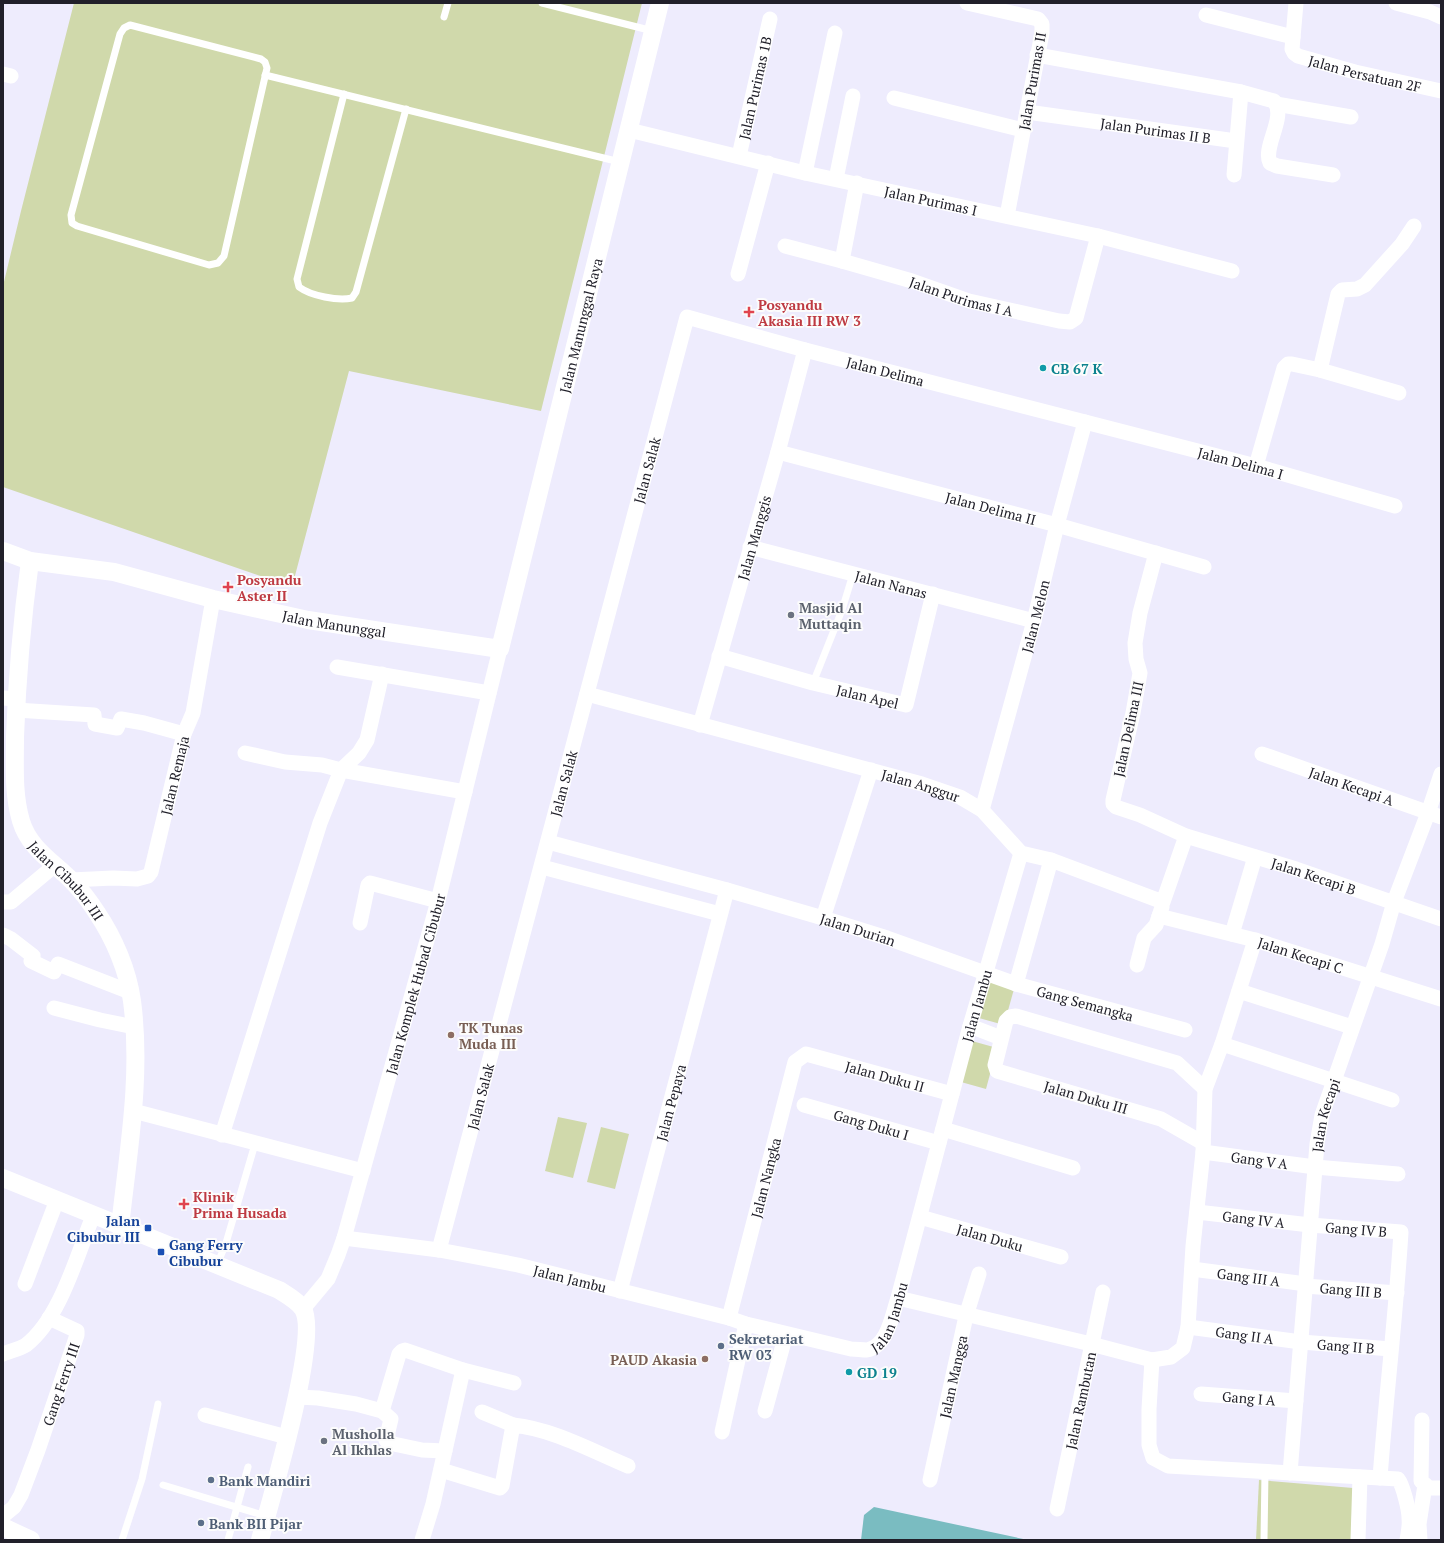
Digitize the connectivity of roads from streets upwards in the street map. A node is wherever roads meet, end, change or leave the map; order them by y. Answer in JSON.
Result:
{"nodes":[{"id":1,"x":660,"y":3,"type":"edge"},
{"id":2,"x":967,"y":3,"type":"edge"},
{"id":3,"x":1296,"y":3,"type":"edge"},
{"id":4,"x":1396,"y":3,"type":"edge"},
{"id":5,"x":1206,"y":16,"type":"dead end"},
{"id":6,"x":1441,"y":17,"type":"edge"},
{"id":7,"x":770,"y":19,"type":"dead end"},
{"id":8,"x":835,"y":33,"type":"dead end"},
{"id":9,"x":1292,"y":43,"type":"junction"},
{"id":10,"x":1037,"y":55,"type":"junction"},
{"id":11,"x":1441,"y":91,"type":"edge"},
{"id":12,"x":1241,"y":92,"type":"junction"},
{"id":13,"x":853,"y":96,"type":"dead end"},
{"id":14,"x":894,"y":98,"type":"dead end"},
{"id":15,"x":1276,"y":104,"type":"junction"},
{"id":16,"x":1027,"y":112,"type":"junction"},
{"id":17,"x":1351,"y":117,"type":"dead end"},
{"id":18,"x":629,"y":130,"type":"junction"},
{"id":19,"x":1023,"y":130,"type":"junction"},
{"id":20,"x":1236,"y":141,"type":"junction"},
{"id":21,"x":739,"y":156,"type":"junction"},
{"id":22,"x":768,"y":163,"type":"junction"},
{"id":23,"x":805,"y":173,"type":"junction"},
{"id":24,"x":1234,"y":175,"type":"dead end"},
{"id":25,"x":1333,"y":175,"type":"dead end"},
{"id":26,"x":836,"y":179,"type":"junction"},
{"id":27,"x":857,"y":183,"type":"junction"},
{"id":28,"x":1007,"y":216,"type":"junction"},
{"id":29,"x":1414,"y":226,"type":"dead end"},
{"id":30,"x":1098,"y":236,"type":"junction"},
{"id":31,"x":785,"y":246,"type":"dead end"},
{"id":32,"x":842,"y":261,"type":"junction"},
{"id":33,"x":1232,"y":270,"type":"dead end"},
{"id":34,"x":738,"y":274,"type":"dead end"},
{"id":35,"x":688,"y":317,"type":"joint"},
{"id":36,"x":805,"y":350,"type":"junction"},
{"id":37,"x":1320,"y":370,"type":"junction"},
{"id":38,"x":1398,"y":393,"type":"dead end"},
{"id":39,"x":1085,"y":422,"type":"junction"},
{"id":40,"x":778,"y":452,"type":"junction"},
{"id":41,"x":1256,"y":466,"type":"junction"},
{"id":42,"x":1395,"y":506,"type":"dead end"},
{"id":43,"x":1057,"y":525,"type":"junction"},
{"id":44,"x":750,"y":547,"type":"junction"},
{"id":45,"x":3,"y":551,"type":"edge"},
{"id":46,"x":1156,"y":553,"type":"junction"},
{"id":47,"x":30,"y":561,"type":"junction"},
{"id":48,"x":1204,"y":567,"type":"dead end"},
{"id":49,"x":933,"y":594,"type":"junction"},
{"id":50,"x":213,"y":599,"type":"junction"},
{"id":51,"x":1034,"y":621,"type":"junction"},
{"id":52,"x":500,"y":649,"type":"junction"},
{"id":53,"x":719,"y":656,"type":"junction"},
{"id":54,"x":337,"y":666,"type":"dead end"},
{"id":55,"x":382,"y":674,"type":"junction"},
{"id":56,"x":489,"y":693,"type":"junction"},
{"id":57,"x":587,"y":694,"type":"junction"},
{"id":58,"x":12,"y":702,"type":"edge"},
{"id":59,"x":700,"y":725,"type":"junction"},
{"id":60,"x":184,"y":734,"type":"junction"},
{"id":61,"x":245,"y":753,"type":"dead end"},
{"id":62,"x":1262,"y":754,"type":"dead end"},
{"id":63,"x":340,"y":770,"type":"junction"},
{"id":64,"x":870,"y":770,"type":"junction"},
{"id":65,"x":1441,"y":774,"type":"edge"},
{"id":66,"x":465,"y":792,"type":"junction"},
{"id":67,"x":982,"y":810,"type":"junction"},
{"id":68,"x":1435,"y":815,"type":"edge"},
{"id":69,"x":1186,"y":836,"type":"junction"},
{"id":70,"x":548,"y":842,"type":"junction"},
{"id":71,"x":1021,"y":853,"type":"junction"},
{"id":72,"x":1255,"y":856,"type":"junction"},
{"id":73,"x":1050,"y":860,"type":"junction"},
{"id":74,"x":54,"y":866,"type":"junction"},
{"id":75,"x":542,"y":867,"type":"junction"},
{"id":76,"x":71,"y":880,"type":"junction"},
{"id":77,"x":727,"y":890,"type":"junction"},
{"id":78,"x":438,"y":901,"type":"junction"},
{"id":79,"x":1394,"y":902,"type":"junction"},
{"id":80,"x":4,"y":905,"type":"edge"},
{"id":81,"x":1161,"y":909,"type":"junction"},
{"id":82,"x":720,"y":914,"type":"junction"},
{"id":83,"x":823,"y":918,"type":"junction"},
{"id":84,"x":1441,"y":919,"type":"edge"},
{"id":85,"x":360,"y":923,"type":"dead end"},
{"id":86,"x":1232,"y":934,"type":"junction"},
{"id":87,"x":3,"y":935,"type":"edge"},
{"id":88,"x":1255,"y":940,"type":"junction"},
{"id":89,"x":1137,"y":965,"type":"dead end"},
{"id":90,"x":987,"y":973,"type":"junction"},
{"id":91,"x":1370,"y":976,"type":"junction"},
{"id":92,"x":1016,"y":984,"type":"junction"},
{"id":93,"x":1239,"y":991,"type":"junction"},
{"id":94,"x":130,"y":992,"type":"junction"},
{"id":95,"x":1441,"y":999,"type":"edge"},
{"id":96,"x":54,"y":1008,"type":"dead end"},
{"id":97,"x":970,"y":1026,"type":"junction"},
{"id":98,"x":134,"y":1027,"type":"junction"},
{"id":99,"x":1352,"y":1027,"type":"junction"},
{"id":100,"x":1185,"y":1030,"type":"dead end"},
{"id":101,"x":1001,"y":1038,"type":"junction"},
{"id":102,"x":1222,"y":1044,"type":"junction"},
{"id":103,"x":818,"y":1057,"type":"joint"},
{"id":104,"x":1334,"y":1080,"type":"junction"},
{"id":105,"x":1205,"y":1088,"type":"junction"},
{"id":106,"x":952,"y":1094,"type":"junction"},
{"id":107,"x":1392,"y":1100,"type":"dead end"},
{"id":108,"x":804,"y":1105,"type":"dead end"},
{"id":109,"x":141,"y":1113,"type":"dead end"},
{"id":110,"x":222,"y":1135,"type":"junction"},
{"id":111,"x":941,"y":1136,"type":"junction"},
{"id":112,"x":1203,"y":1148,"type":"junction"},
{"id":113,"x":1315,"y":1167,"type":"junction"},
{"id":114,"x":1073,"y":1168,"type":"dead end"},
{"id":115,"x":363,"y":1171,"type":"junction"},
{"id":116,"x":1398,"y":1174,"type":"dead end"},
{"id":117,"x":3,"y":1178,"type":"edge"},
{"id":118,"x":57,"y":1200,"type":"junction"},
{"id":119,"x":1197,"y":1212,"type":"junction"},
{"id":120,"x":93,"y":1216,"type":"junction"},
{"id":121,"x":920,"y":1217,"type":"junction"},
{"id":122,"x":1310,"y":1225,"type":"junction"},
{"id":123,"x":120,"y":1227,"type":"junction"},
{"id":124,"x":344,"y":1238,"type":"junction"},
{"id":125,"x":439,"y":1250,"type":"junction"},
{"id":126,"x":1061,"y":1258,"type":"dead end"},
{"id":127,"x":1192,"y":1269,"type":"junction"},
{"id":128,"x":979,"y":1274,"type":"dead end"},
{"id":129,"x":25,"y":1284,"type":"dead end"},
{"id":130,"x":1306,"y":1285,"type":"junction"},
{"id":131,"x":620,"y":1291,"type":"junction"},
{"id":132,"x":1103,"y":1292,"type":"dead end"},
{"id":133,"x":1397,"y":1293,"type":"junction"},
{"id":134,"x":898,"y":1298,"type":"junction"},
{"id":135,"x":303,"y":1309,"type":"junction"},
{"id":136,"x":966,"y":1316,"type":"junction"},
{"id":137,"x":48,"y":1318,"type":"junction"},
{"id":138,"x":730,"y":1318,"type":"junction"},
{"id":139,"x":746,"y":1324,"type":"junction"},
{"id":140,"x":1188,"y":1327,"type":"junction"},
{"id":141,"x":786,"y":1334,"type":"junction"},
{"id":142,"x":1301,"y":1342,"type":"junction"},
{"id":143,"x":1092,"y":1344,"type":"junction"},
{"id":144,"x":1391,"y":1349,"type":"junction"},
{"id":145,"x":3,"y":1354,"type":"edge"},
{"id":146,"x":1152,"y":1360,"type":"junction"},
{"id":147,"x":463,"y":1370,"type":"junction"},
{"id":148,"x":514,"y":1383,"type":"dead end"},
{"id":149,"x":1201,"y":1394,"type":"dead end"},
{"id":150,"x":297,"y":1398,"type":"junction"},
{"id":151,"x":1296,"y":1401,"type":"junction"},
{"id":152,"x":382,"y":1411,"type":"junction"},
{"id":153,"x":765,"y":1411,"type":"dead end"},
{"id":154,"x":482,"y":1412,"type":"dead end"},
{"id":155,"x":205,"y":1415,"type":"dead end"},
{"id":156,"x":1422,"y":1420,"type":"dead end"},
{"id":157,"x":513,"y":1426,"type":"junction"},
{"id":158,"x":722,"y":1432,"type":"dead end"},
{"id":159,"x":287,"y":1437,"type":"junction"},
{"id":160,"x":445,"y":1451,"type":"junction"},
{"id":161,"x":628,"y":1466,"type":"dead end"},
{"id":162,"x":441,"y":1470,"type":"junction"},
{"id":163,"x":1290,"y":1473,"type":"junction"},
{"id":164,"x":1360,"y":1477,"type":"junction"},
{"id":165,"x":1380,"y":1478,"type":"junction"},
{"id":166,"x":930,"y":1480,"type":"dead end"},
{"id":167,"x":1425,"y":1485,"type":"junction"},
{"id":168,"x":1441,"y":1488,"type":"edge"},
{"id":169,"x":1057,"y":1509,"type":"dead end"},
{"id":170,"x":3,"y":1516,"type":"edge"},
{"id":171,"x":3,"y":1527,"type":"edge"},
{"id":172,"x":31,"y":1540,"type":"edge"},
{"id":173,"x":260,"y":1540,"type":"edge"},
{"id":174,"x":422,"y":1540,"type":"edge"},
{"id":175,"x":1358,"y":1540,"type":"edge"},
{"id":176,"x":1407,"y":1540,"type":"edge"},
{"id":177,"x":1420,"y":1540,"type":"edge"}],
"edges":[{"from":1,"to":18,"type":"street","name":"Jalan Manunggal Raya"},
{"from":2,"to":10,"type":"street","name":"Jalan Purimas II"},
{"from":3,"to":9,"type":"street"},
{"from":4,"to":6,"type":"street"},
{"from":5,"to":9,"type":"street","name":"Jalan Persatuan 2F"},
{"from":7,"to":21,"type":"street","name":"Jalan Purimas 1B"},
{"from":8,"to":23,"type":"street"},
{"from":9,"to":11,"type":"street","name":"Jalan Persatuan 2F"},
{"from":10,"to":12,"type":"street"},
{"from":10,"to":16,"type":"street","name":"Jalan Purimas II"},
{"from":12,"to":15,"type":"street"},
{"from":12,"to":20,"type":"street"},
{"from":13,"to":26,"type":"street"},
{"from":14,"to":19,"type":"street"},
{"from":15,"to":17,"type":"street"},
{"from":15,"to":25,"type":"street"},
{"from":16,"to":19,"type":"street","name":"Jalan Purimas II"},
{"from":16,"to":20,"type":"street","name":"Jalan Purimas II B"},
{"from":18,"to":21,"type":"street","name":"Jalan Purimas I"},
{"from":18,"to":52,"type":"street","name":"Jalan Manunggal Raya"},
{"from":19,"to":28,"type":"street","name":"Jalan Purimas II"},
{"from":20,"to":24,"type":"street"},
{"from":21,"to":22,"type":"street","name":"Jalan Purimas I"},
{"from":22,"to":23,"type":"street","name":"Jalan Purimas I"},
{"from":22,"to":34,"type":"street"},
{"from":23,"to":26,"type":"street","name":"Jalan Purimas I"},
{"from":26,"to":27,"type":"street","name":"Jalan Purimas I"},
{"from":27,"to":28,"type":"street","name":"Jalan Purimas I"},
{"from":27,"to":32,"type":"street"},
{"from":28,"to":30,"type":"street","name":"Jalan Purimas I"},
{"from":29,"to":37,"type":"street"},
{"from":30,"to":32,"type":"street","name":"Jalan Purimas I A"},
{"from":30,"to":33,"type":"street","name":"Jalan Purimas I"},
{"from":31,"to":32,"type":"street","name":"Jalan Purimas I A"},
{"from":35,"to":36,"type":"street","name":"Jalan Delima"},
{"from":35,"to":57,"type":"street","name":"Jalan Salak"},
{"from":36,"to":39,"type":"street","name":"Jalan Delima"},
{"from":36,"to":40,"type":"street","name":"Jalan Manggis"},
{"from":37,"to":38,"type":"street"},
{"from":37,"to":41,"type":"street"},
{"from":39,"to":41,"type":"street","name":"Jalan Delima I"},
{"from":39,"to":43,"type":"street","name":"Jalan Melon"},
{"from":40,"to":43,"type":"street","name":"Jalan Delima II"},
{"from":40,"to":44,"type":"street","name":"Jalan Manggis"},
{"from":41,"to":42,"type":"street","name":"Jalan Delima I"},
{"from":43,"to":46,"type":"street","name":"Jalan Delima II"},
{"from":43,"to":51,"type":"street","name":"Jalan Melon"},
{"from":44,"to":49,"type":"street","name":"Jalan Nanas"},
{"from":44,"to":53,"type":"street","name":"Jalan Manggis"},
{"from":45,"to":47,"type":"street"},
{"from":46,"to":48,"type":"street","name":"Jalan Delima II"},
{"from":46,"to":69,"type":"street","name":"Jalan Delima III"},
{"from":47,"to":50,"type":"street","name":"Jalan Manunggal"},
{"from":47,"to":58,"type":"street","name":"Jalan Cibubur III"},
{"from":49,"to":51,"type":"street","name":"Jalan Nanas"},
{"from":49,"to":53,"type":"street","name":"Jalan Apel"},
{"from":50,"to":52,"type":"street","name":"Jalan Manunggal"},
{"from":50,"to":60,"type":"street","name":"Jalan Remaja"},
{"from":51,"to":67,"type":"street","name":"Jalan Melon"},
{"from":52,"to":56,"type":"street","name":"Jalan Komplek Hubad Cibubur"},
{"from":53,"to":59,"type":"street","name":"Jalan Manggis"},
{"from":54,"to":55,"type":"street"},
{"from":55,"to":56,"type":"street"},
{"from":55,"to":63,"type":"street"},
{"from":56,"to":66,"type":"street","name":"Jalan Komplek Hubad Cibubur"},
{"from":57,"to":59,"type":"street","name":"Jalan Anggur"},
{"from":57,"to":70,"type":"street","name":"Jalan Salak"},
{"from":58,"to":60,"type":"street"},
{"from":58,"to":74,"type":"street","name":"Jalan Cibubur III"},
{"from":59,"to":64,"type":"street","name":"Jalan Anggur"},
{"from":60,"to":76,"type":"street","name":"Jalan Remaja"},
{"from":61,"to":63,"type":"street"},
{"from":62,"to":68,"type":"street","name":"Jalan Kecapi A"},
{"from":63,"to":66,"type":"street"},
{"from":63,"to":110,"type":"street"},
{"from":64,"to":67,"type":"street","name":"Jalan Anggur"},
{"from":64,"to":83,"type":"street"},
{"from":65,"to":68,"type":"street","name":"Jalan Kecapi"},
{"from":66,"to":78,"type":"street","name":"Jalan Komplek Hubad Cibubur"},
{"from":67,"to":71,"type":"street","name":"Jalan Anggur"},
{"from":68,"to":79,"type":"street","name":"Jalan Kecapi"},
{"from":69,"to":72,"type":"street","name":"Jalan Kecapi B"},
{"from":69,"to":81,"type":"street"},
{"from":70,"to":75,"type":"street","name":"Jalan Salak"},
{"from":70,"to":77,"type":"street","name":"Jalan Durian"},
{"from":71,"to":73,"type":"street"},
{"from":71,"to":90,"type":"street","name":"Jalan Jambu"},
{"from":72,"to":79,"type":"street","name":"Jalan Kecapi B"},
{"from":72,"to":86,"type":"street"},
{"from":73,"to":81,"type":"street"},
{"from":73,"to":92,"type":"street"},
{"from":74,"to":76,"type":"street","name":"Jalan Cibubur III"},
{"from":74,"to":80,"type":"street"},
{"from":75,"to":82,"type":"street"},
{"from":75,"to":125,"type":"street","name":"Jalan Salak"},
{"from":76,"to":94,"type":"street","name":"Jalan Cibubur III"},
{"from":77,"to":82,"type":"street"},
{"from":77,"to":83,"type":"street","name":"Jalan Durian"},
{"from":78,"to":85,"type":"street"},
{"from":78,"to":115,"type":"street","name":"Jalan Komplek Hubad Cibubur"},
{"from":79,"to":84,"type":"street","name":"Jalan Kecapi B"},
{"from":79,"to":91,"type":"street","name":"Jalan Kecapi"},
{"from":81,"to":86,"type":"street","name":"Jalan Kecapi C"},
{"from":81,"to":89,"type":"street"},
{"from":82,"to":131,"type":"street","name":"Jalan Pepaya"},
{"from":83,"to":90,"type":"street","name":"Jalan Durian"},
{"from":86,"to":88,"type":"street","name":"Jalan Kecapi C"},
{"from":87,"to":94,"type":"street"},
{"from":88,"to":91,"type":"street","name":"Jalan Kecapi C"},
{"from":88,"to":93,"type":"street"},
{"from":90,"to":92,"type":"street","name":"Gang Semangka"},
{"from":90,"to":97,"type":"street","name":"Jalan Jambu"},
{"from":91,"to":95,"type":"street","name":"Jalan Kecapi C"},
{"from":91,"to":99,"type":"street","name":"Jalan Kecapi"},
{"from":92,"to":100,"type":"street","name":"Gang Semangka"},
{"from":93,"to":99,"type":"street"},
{"from":93,"to":102,"type":"street"},
{"from":94,"to":98,"type":"street","name":"Jalan Cibubur III"},
{"from":96,"to":98,"type":"street"},
{"from":97,"to":101,"type":"street"},
{"from":97,"to":106,"type":"street","name":"Jalan Jambu"},
{"from":98,"to":123,"type":"street","name":"Jalan Cibubur III"},
{"from":99,"to":104,"type":"street","name":"Jalan Kecapi"},
{"from":101,"to":105,"type":"street","name":"Jalan Duku III"},
{"from":101,"to":112,"type":"street","name":"Jalan Duku III"},
{"from":102,"to":104,"type":"street"},
{"from":102,"to":105,"type":"street"},
{"from":103,"to":106,"type":"street","name":"Jalan Duku II"},
{"from":103,"to":138,"type":"street","name":"Jalan Nangka"},
{"from":104,"to":107,"type":"street"},
{"from":104,"to":113,"type":"street","name":"Jalan Kecapi"},
{"from":105,"to":112,"type":"street"},
{"from":106,"to":111,"type":"street","name":"Jalan Jambu"},
{"from":108,"to":111,"type":"street","name":"Gang Duku I"},
{"from":109,"to":110,"type":"street"},
{"from":110,"to":115,"type":"street"},
{"from":111,"to":114,"type":"street"},
{"from":111,"to":121,"type":"street","name":"Jalan Jambu"},
{"from":112,"to":113,"type":"street","name":"Gang V A"},
{"from":112,"to":119,"type":"street"},
{"from":113,"to":116,"type":"street","name":"Gang V A"},
{"from":113,"to":122,"type":"street","name":"Jalan Kecapi"},
{"from":115,"to":124,"type":"street","name":"Jalan Komplek Hubad Cibubur"},
{"from":117,"to":118,"type":"street"},
{"from":118,"to":120,"type":"street"},
{"from":118,"to":129,"type":"street"},
{"from":119,"to":122,"type":"street","name":"Gang IV A"},
{"from":119,"to":127,"type":"street"},
{"from":120,"to":123,"type":"street"},
{"from":120,"to":137,"type":"street"},
{"from":121,"to":126,"type":"street","name":"Jalan Duku"},
{"from":121,"to":134,"type":"street","name":"Jalan Jambu"},
{"from":122,"to":130,"type":"street","name":"Jalan Kecapi"},
{"from":122,"to":133,"type":"street","name":"Gang IV B"},
{"from":123,"to":135,"type":"street"},
{"from":124,"to":125,"type":"street","name":"Jalan Jambu"},
{"from":124,"to":135,"type":"street","name":"Jalan Komplek Hubad Cibubur"},
{"from":125,"to":131,"type":"street","name":"Jalan Jambu"},
{"from":127,"to":130,"type":"street","name":"Gang III A"},
{"from":127,"to":140,"type":"street"},
{"from":128,"to":136,"type":"street","name":"Jalan Mangga"},
{"from":130,"to":133,"type":"street","name":"Gang III B"},
{"from":130,"to":142,"type":"street","name":"Jalan Kecapi"},
{"from":131,"to":138,"type":"street","name":"Jalan Jambu"},
{"from":132,"to":143,"type":"street","name":"Jalan Rambutan"},
{"from":133,"to":144,"type":"street"},
{"from":134,"to":136,"type":"street"},
{"from":134,"to":141,"type":"street","name":"Jalan Jambu"},
{"from":135,"to":150,"type":"street"},
{"from":136,"to":143,"type":"street"},
{"from":136,"to":166,"type":"street","name":"Jalan Mangga"},
{"from":137,"to":145,"type":"street"},
{"from":137,"to":170,"type":"street","name":"Gang Ferry III"},
{"from":138,"to":139,"type":"street","name":"Jalan Jambu"},
{"from":139,"to":141,"type":"street","name":"Jalan Jambu"},
{"from":139,"to":158,"type":"street"},
{"from":140,"to":142,"type":"street","name":"Gang II A"},
{"from":140,"to":146,"type":"street"},
{"from":141,"to":153,"type":"street"},
{"from":142,"to":144,"type":"street","name":"Gang II B"},
{"from":142,"to":151,"type":"street","name":"Jalan Kecapi"},
{"from":143,"to":146,"type":"street"},
{"from":143,"to":169,"type":"street","name":"Jalan Rambutan"},
{"from":144,"to":165,"type":"street"},
{"from":146,"to":163,"type":"street"},
{"from":147,"to":148,"type":"street"},
{"from":147,"to":152,"type":"street"},
{"from":147,"to":160,"type":"street"},
{"from":149,"to":151,"type":"street","name":"Gang I A"},
{"from":150,"to":152,"type":"street"},
{"from":150,"to":159,"type":"street"},
{"from":151,"to":163,"type":"street","name":"Jalan Kecapi"},
{"from":152,"to":160,"type":"street"},
{"from":154,"to":157,"type":"street"},
{"from":155,"to":159,"type":"street"},
{"from":156,"to":167,"type":"street"},
{"from":157,"to":161,"type":"street"},
{"from":157,"to":162,"type":"street"},
{"from":159,"to":173,"type":"street"},
{"from":160,"to":162,"type":"street"},
{"from":162,"to":174,"type":"street"},
{"from":163,"to":164,"type":"street"},
{"from":164,"to":165,"type":"street"},
{"from":164,"to":175,"type":"street"},
{"from":165,"to":176,"type":"street"},
{"from":167,"to":168,"type":"street"},
{"from":167,"to":177,"type":"street"},
{"from":171,"to":172,"type":"street"}]}
